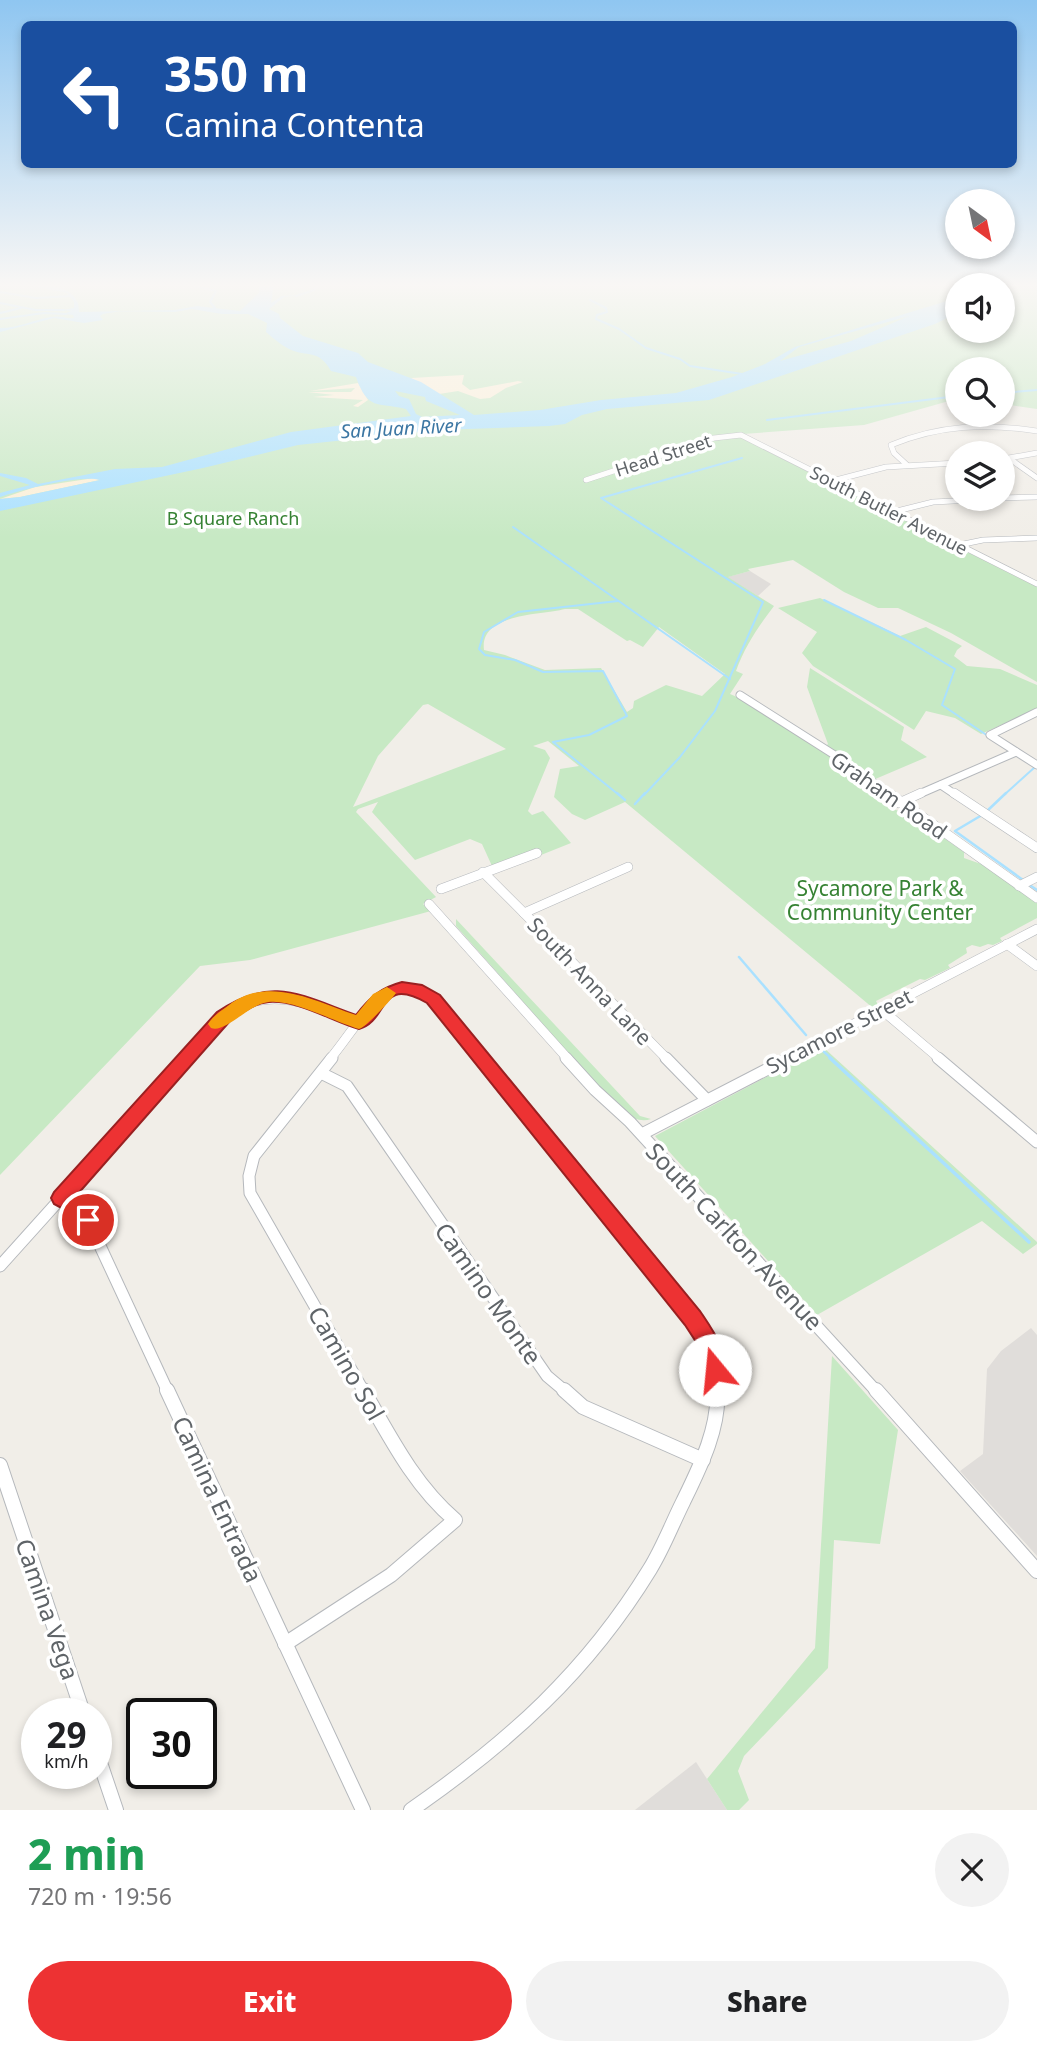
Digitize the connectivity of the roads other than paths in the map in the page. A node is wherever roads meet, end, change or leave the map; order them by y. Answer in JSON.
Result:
{"nodes":[{"id":1,"x":1037,"y":431,"type":"edge"},
{"id":2,"x":741,"y":435,"type":"joint"},
{"id":3,"x":1037,"y":453,"type":"edge"},
{"id":4,"x":1015,"y":457,"type":"edge"},
{"id":5,"x":945,"y":463,"type":"edge"},
{"id":6,"x":907,"y":465,"type":"junction"},
{"id":7,"x":1015,"y":465,"type":"edge"},
{"id":8,"x":1037,"y":478,"type":"edge"},
{"id":9,"x":586,"y":480,"type":"dead end"},
{"id":10,"x":832,"y":481,"type":"junction"},
{"id":11,"x":1037,"y":497,"type":"edge"},
{"id":12,"x":1015,"y":498,"type":"edge"},
{"id":13,"x":945,"y":501,"type":"edge"},
{"id":14,"x":893,"y":512,"type":"junction"},
{"id":15,"x":1037,"y":538,"type":"edge"},
{"id":16,"x":959,"y":545,"type":"junction"},
{"id":17,"x":1037,"y":584,"type":"edge"},
{"id":18,"x":740,"y":695,"type":"dead end"},
{"id":19,"x":1037,"y":712,"type":"edge"},
{"id":20,"x":1016,"y":752,"type":"junction"},
{"id":21,"x":1037,"y":765,"type":"edge"},
{"id":22,"x":942,"y":785,"type":"junction"},
{"id":23,"x":900,"y":803,"type":"junction"},
{"id":24,"x":1037,"y":848,"type":"edge"},
{"id":25,"x":537,"y":853,"type":"dead end"},
{"id":26,"x":628,"y":867,"type":"dead end"},
{"id":27,"x":483,"y":872,"type":"junction"},
{"id":28,"x":1037,"y":877,"type":"edge"},
{"id":29,"x":1019,"y":886,"type":"junction"},
{"id":30,"x":441,"y":889,"type":"dead end"},
{"id":31,"x":1037,"y":898,"type":"edge"},
{"id":32,"x":429,"y":904,"type":"dead end"},
{"id":33,"x":524,"y":912,"type":"junction"},
{"id":34,"x":1037,"y":929,"type":"edge"},
{"id":35,"x":1007,"y":944,"type":"junction"},
{"id":36,"x":1037,"y":966,"type":"edge"},
{"id":37,"x":882,"y":1010,"type":"junction"},
{"id":38,"x":359,"y":1023,"type":"junction"},
{"id":39,"x":321,"y":1073,"type":"junction"},
{"id":40,"x":706,"y":1100,"type":"junction"},
{"id":41,"x":642,"y":1134,"type":"junction"},
{"id":42,"x":1037,"y":1142,"type":"edge"},
{"id":43,"x":61,"y":1198,"type":"junction"},
{"id":44,"x":0,"y":1266,"type":"edge"},
{"id":45,"x":703,"y":1460,"type":"junction"},
{"id":46,"x":0,"y":1465,"type":"edge"},
{"id":47,"x":1037,"y":1571,"type":"edge"},
{"id":48,"x":285,"y":1644,"type":"junction"},
{"id":49,"x":78,"y":1698,"type":"edge"},
{"id":50,"x":109,"y":1789,"type":"edge"},
{"id":51,"x":116,"y":1810,"type":"edge"},
{"id":52,"x":363,"y":1810,"type":"edge"},
{"id":53,"x":411,"y":1810,"type":"edge"}],
"edges":[{"from":1,"to":6,"type":"street"},
{"from":2,"to":9,"type":"street","name":"Head Street"},
{"from":2,"to":10,"type":"street","name":"South Butler Avenue"},
{"from":3,"to":4,"type":"street"},
{"from":5,"to":6,"type":"street"},
{"from":6,"to":10,"type":"street"},
{"from":7,"to":8,"type":"street"},
{"from":10,"to":14,"type":"street","name":"South Butler Avenue"},
{"from":11,"to":12,"type":"street"},
{"from":13,"to":14,"type":"street"},
{"from":14,"to":16,"type":"street","name":"South Butler Avenue"},
{"from":15,"to":16,"type":"street"},
{"from":16,"to":17,"type":"street","name":"South Butler Avenue"},
{"from":18,"to":23,"type":"street","name":"Graham Road"},
{"from":19,"to":20,"type":"street"},
{"from":20,"to":21,"type":"street"},
{"from":20,"to":22,"type":"street"},
{"from":22,"to":23,"type":"street"},
{"from":22,"to":24,"type":"street"},
{"from":23,"to":29,"type":"street","name":"Graham Road"},
{"from":25,"to":27,"type":"street"},
{"from":26,"to":33,"type":"street","name":"South Anna Lane"},
{"from":27,"to":30,"type":"street"},
{"from":27,"to":33,"type":"street"},
{"from":28,"to":29,"type":"street"},
{"from":29,"to":31,"type":"street","name":"Graham Road"},
{"from":32,"to":41,"type":"street","name":"South Carlton Avenue"},
{"from":33,"to":40,"type":"street","name":"South Anna Lane"},
{"from":34,"to":35,"type":"street","name":"Sycamore Street"},
{"from":35,"to":36,"type":"street"},
{"from":35,"to":37,"type":"street","name":"Sycamore Street"},
{"from":37,"to":40,"type":"street","name":"Sycamore Street"},
{"from":37,"to":42,"type":"street"},
{"from":38,"to":39,"type":"street","name":"Camino Sol"},
{"from":38,"to":43,"type":"street"},
{"from":38,"to":45,"type":"street","name":"Camino Sol"},
{"from":39,"to":45,"type":"street","name":"Camino Monte"},
{"from":39,"to":48,"type":"street","name":"Camino Sol"},
{"from":40,"to":41,"type":"street","name":"Sycamore Street"},
{"from":41,"to":47,"type":"street","name":"South Carlton Avenue"},
{"from":43,"to":44,"type":"street"},
{"from":43,"to":48,"type":"street","name":"Camina Entrada"},
{"from":45,"to":53,"type":"street","name":"Camino Sol"},
{"from":46,"to":49,"type":"street","name":"Camina Vega"},
{"from":48,"to":52,"type":"street","name":"Camina Entrada"},
{"from":50,"to":51,"type":"street"}]}
